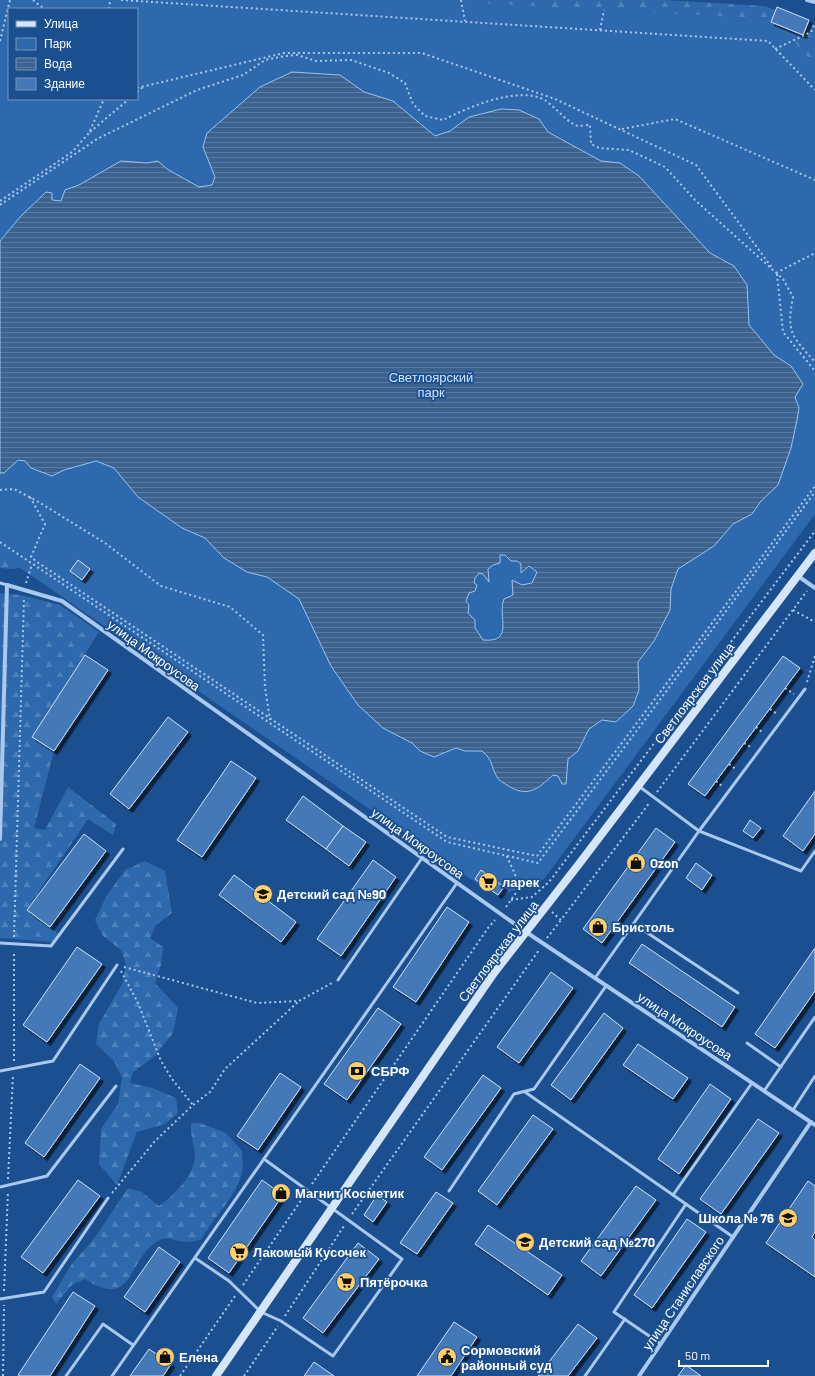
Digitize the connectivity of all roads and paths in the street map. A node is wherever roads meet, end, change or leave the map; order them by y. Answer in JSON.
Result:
{"nodes":[{"id":1,"x":33,"y":0,"type":"edge"},
{"id":2,"x":121,"y":0,"type":"edge"},
{"id":3,"x":461,"y":0,"type":"edge"},
{"id":4,"x":808,"y":0,"type":"edge"},
{"id":5,"x":815,"y":2,"type":"edge"},
{"id":6,"x":8,"y":8,"type":"edge"},
{"id":7,"x":43,"y":8,"type":"edge"},
{"id":8,"x":604,"y":10,"type":"dead end"},
{"id":9,"x":465,"y":21,"type":"junction"},
{"id":10,"x":815,"y":23,"type":"edge"},
{"id":11,"x":600,"y":30,"type":"junction"},
{"id":12,"x":811,"y":32,"type":"junction"},
{"id":13,"x":815,"y":35,"type":"edge"},
{"id":14,"x":0,"y":41,"type":"edge"},
{"id":15,"x":775,"y":49,"type":"junction"},
{"id":16,"x":144,"y":86,"type":"junction"},
{"id":17,"x":138,"y":88,"type":"edge"},
{"id":18,"x":815,"y":90,"type":"edge"},
{"id":19,"x":138,"y":91,"type":"edge"},
{"id":20,"x":104,"y":100,"type":"edge"},
{"id":21,"x":128,"y":100,"type":"edge"},
{"id":22,"x":621,"y":130,"type":"junction"},
{"id":23,"x":88,"y":133,"type":"junction"},
{"id":24,"x":815,"y":180,"type":"edge"},
{"id":25,"x":0,"y":201,"type":"edge"},
{"id":26,"x":0,"y":205,"type":"edge"},
{"id":27,"x":815,"y":253,"type":"edge"},
{"id":28,"x":777,"y":274,"type":"junction"},
{"id":29,"x":815,"y":362,"type":"edge"},
{"id":30,"x":815,"y":371,"type":"edge"},
{"id":31,"x":815,"y":486,"type":"edge"},
{"id":32,"x":0,"y":490,"type":"edge"},
{"id":33,"x":815,"y":492,"type":"edge"},
{"id":34,"x":30,"y":497,"type":"junction"},
{"id":35,"x":815,"y":531,"type":"edge"},
{"id":36,"x":0,"y":542,"type":"edge"},
{"id":37,"x":815,"y":553,"type":"edge"},
{"id":38,"x":32,"y":564,"type":"junction"},
{"id":39,"x":798,"y":576,"type":"junction"},
{"id":40,"x":0,"y":583,"type":"edge"},
{"id":41,"x":8,"y":585,"type":"junction"},
{"id":42,"x":813,"y":587,"type":"edge"},
{"id":43,"x":24,"y":590,"type":"junction"},
{"id":44,"x":793,"y":610,"type":"junction"},
{"id":45,"x":815,"y":622,"type":"edge"},
{"id":46,"x":815,"y":656,"type":"edge"},
{"id":47,"x":785,"y":688,"type":"dead end"},
{"id":48,"x":805,"y":689,"type":"joint"},
{"id":49,"x":798,"y":697,"type":"junction"},
{"id":50,"x":270,"y":720,"type":"junction"},
{"id":51,"x":639,"y":786,"type":"junction"},
{"id":52,"x":654,"y":797,"type":"junction"},
{"id":53,"x":699,"y":831,"type":"junction"},
{"id":54,"x":0,"y":839,"type":"edge"},
{"id":55,"x":123,"y":849,"type":"dead end"},
{"id":56,"x":815,"y":851,"type":"edge"},
{"id":57,"x":506,"y":855,"type":"junction"},
{"id":58,"x":422,"y":858,"type":"junction"},
{"id":59,"x":457,"y":883,"type":"junction"},
{"id":60,"x":532,"y":897,"type":"junction"},
{"id":61,"x":511,"y":900,"type":"junction"},
{"id":62,"x":546,"y":907,"type":"junction"},
{"id":63,"x":501,"y":914,"type":"junction"},
{"id":64,"x":561,"y":920,"type":"junction"},
{"id":65,"x":634,"y":924,"type":"junction"},
{"id":66,"x":526,"y":932,"type":"junction"},
{"id":67,"x":0,"y":943,"type":"edge"},
{"id":68,"x":14,"y":944,"type":"junction"},
{"id":69,"x":543,"y":944,"type":"junction"},
{"id":70,"x":117,"y":965,"type":"junction"},
{"id":71,"x":595,"y":978,"type":"junction"},
{"id":72,"x":338,"y":980,"type":"joint"},
{"id":73,"x":606,"y":986,"type":"junction"},
{"id":74,"x":738,"y":993,"type":"dead end"},
{"id":75,"x":299,"y":1001,"type":"junction"},
{"id":76,"x":815,"y":1017,"type":"edge"},
{"id":77,"x":747,"y":1043,"type":"dead end"},
{"id":78,"x":781,"y":1067,"type":"junction"},
{"id":79,"x":14,"y":1068,"type":"junction"},
{"id":80,"x":0,"y":1071,"type":"edge"},
{"id":81,"x":815,"y":1076,"type":"edge"},
{"id":82,"x":811,"y":1082,"type":"junction"},
{"id":83,"x":752,"y":1083,"type":"junction"},
{"id":84,"x":815,"y":1085,"type":"edge"},
{"id":85,"x":116,"y":1086,"type":"dead end"},
{"id":86,"x":524,"y":1091,"type":"junction"},
{"id":87,"x":764,"y":1091,"type":"junction"},
{"id":88,"x":193,"y":1105,"type":"junction"},
{"id":89,"x":793,"y":1110,"type":"junction"},
{"id":90,"x":813,"y":1123,"type":"edge"},
{"id":91,"x":264,"y":1159,"type":"junction"},
{"id":92,"x":8,"y":1185,"type":"junction"},
{"id":93,"x":0,"y":1187,"type":"edge"},
{"id":94,"x":308,"y":1190,"type":"junction"},
{"id":95,"x":449,"y":1191,"type":"dead end"},
{"id":96,"x":673,"y":1195,"type":"junction"},
{"id":97,"x":108,"y":1198,"type":"joint"},
{"id":98,"x":686,"y":1204,"type":"junction"},
{"id":99,"x":332,"y":1208,"type":"junction"},
{"id":100,"x":348,"y":1220,"type":"junction"},
{"id":101,"x":733,"y":1237,"type":"junction"},
{"id":102,"x":195,"y":1258,"type":"junction"},
{"id":103,"x":239,"y":1290,"type":"junction"},
{"id":104,"x":2,"y":1299,"type":"edge"},
{"id":105,"x":261,"y":1312,"type":"junction"},
{"id":106,"x":625,"y":1319,"type":"junction"},
{"id":107,"x":281,"y":1321,"type":"junction"},
{"id":108,"x":661,"y":1344,"type":"junction"},
{"id":109,"x":134,"y":1345,"type":"junction"},
{"id":110,"x":219,"y":1375,"type":"edge"},
{"id":111,"x":3,"y":1376,"type":"edge"},
{"id":112,"x":66,"y":1376,"type":"edge"},
{"id":113,"x":112,"y":1376,"type":"edge"},
{"id":114,"x":180,"y":1376,"type":"edge"},
{"id":115,"x":244,"y":1376,"type":"edge"},
{"id":116,"x":585,"y":1376,"type":"edge"},
{"id":117,"x":639,"y":1376,"type":"edge"}],
"edges":[{"from":1,"to":7,"type":"path"},
{"from":2,"to":9,"type":"path"},
{"from":3,"to":9,"type":"path"},
{"from":4,"to":5,"type":"street"},
{"from":6,"to":14,"type":"path"},
{"from":8,"to":11,"type":"path"},
{"from":9,"to":11,"type":"path"},
{"from":10,"to":12,"type":"path"},
{"from":11,"to":15,"type":"path"},
{"from":12,"to":13,"type":"path"},
{"from":12,"to":15,"type":"path"},
{"from":15,"to":18,"type":"path"},
{"from":16,"to":17,"type":"path"},
{"from":16,"to":19,"type":"path"},
{"from":16,"to":22,"type":"path"},
{"from":20,"to":23,"type":"path"},
{"from":21,"to":23,"type":"path"},
{"from":22,"to":24,"type":"path"},
{"from":22,"to":28,"type":"path"},
{"from":23,"to":25,"type":"path"},
{"from":26,"to":28,"type":"path"},
{"from":27,"to":28,"type":"path"},
{"from":28,"to":29,"type":"path"},
{"from":28,"to":30,"type":"path"},
{"from":31,"to":50,"type":"path"},
{"from":32,"to":34,"type":"path"},
{"from":33,"to":57,"type":"path"},
{"from":34,"to":50,"type":"path"},
{"from":34,"to":50,"type":"path"},
{"from":35,"to":60,"type":"path"},
{"from":36,"to":38,"type":"path"},
{"from":37,"to":39,"type":"main road","name":"Светлоярская улица"},
{"from":38,"to":43,"type":"path"},
{"from":38,"to":57,"type":"path"},
{"from":39,"to":42,"type":"street"},
{"from":39,"to":51,"type":"main road","name":"Светлоярская улица"},
{"from":40,"to":41,"type":"lane"},
{"from":41,"to":43,"type":"street","name":"улица Мокроусова"},
{"from":41,"to":54,"type":"street"},
{"from":42,"to":44,"type":"path"},
{"from":43,"to":58,"type":"street","name":"улица Мокроусова"},
{"from":43,"to":68,"type":"path"},
{"from":44,"to":45,"type":"path"},
{"from":44,"to":52,"type":"path"},
{"from":46,"to":48,"type":"path"},
{"from":47,"to":49,"type":"path"},
{"from":48,"to":49,"type":"lane"},
{"from":49,"to":53,"type":"lane"},
{"from":51,"to":52,"type":"lane"},
{"from":51,"to":62,"type":"main road","name":"Светлоярская улица"},
{"from":52,"to":53,"type":"lane"},
{"from":52,"to":64,"type":"path"},
{"from":53,"to":56,"type":"lane"},
{"from":53,"to":65,"type":"lane"},
{"from":55,"to":68,"type":"lane"},
{"from":57,"to":61,"type":"path"},
{"from":58,"to":59,"type":"street","name":"улица Мокроусова"},
{"from":58,"to":72,"type":"lane"},
{"from":59,"to":63,"type":"street","name":"улица Мокроусова"},
{"from":59,"to":91,"type":"lane"},
{"from":60,"to":61,"type":"path"},
{"from":60,"to":62,"type":"path"},
{"from":61,"to":63,"type":"path"},
{"from":62,"to":64,"type":"path"},
{"from":62,"to":66,"type":"main road","name":"Светлоярская улица"},
{"from":63,"to":66,"type":"street","name":"улица Мокроусова"},
{"from":63,"to":94,"type":"path"},
{"from":64,"to":69,"type":"path"},
{"from":65,"to":71,"type":"lane"},
{"from":65,"to":74,"type":"lane"},
{"from":66,"to":69,"type":"street","name":"улица Мокроусова"},
{"from":66,"to":99,"type":"main road","name":"Светлоярская улица"},
{"from":67,"to":68,"type":"lane"},
{"from":68,"to":79,"type":"path"},
{"from":69,"to":71,"type":"street","name":"улица Мокроусова"},
{"from":69,"to":100,"type":"path"},
{"from":70,"to":75,"type":"path"},
{"from":70,"to":79,"type":"lane"},
{"from":70,"to":88,"type":"path"},
{"from":71,"to":73,"type":"street","name":"улица Мокроусова"},
{"from":72,"to":75,"type":"path"},
{"from":73,"to":83,"type":"street","name":"улица Мокроусова"},
{"from":73,"to":86,"type":"lane"},
{"from":75,"to":88,"type":"path"},
{"from":76,"to":78,"type":"lane"},
{"from":77,"to":78,"type":"lane"},
{"from":78,"to":87,"type":"lane"},
{"from":79,"to":80,"type":"lane"},
{"from":79,"to":92,"type":"path"},
{"from":81,"to":82,"type":"lane"},
{"from":82,"to":84,"type":"lane"},
{"from":82,"to":89,"type":"lane"},
{"from":83,"to":87,"type":"street","name":"улица Мокроусова"},
{"from":83,"to":96,"type":"lane"},
{"from":85,"to":92,"type":"lane"},
{"from":86,"to":95,"type":"lane"},
{"from":86,"to":96,"type":"lane"},
{"from":87,"to":89,"type":"street","name":"улица Мокроусова"},
{"from":88,"to":97,"type":"path"},
{"from":89,"to":90,"type":"street","name":"улица Мокроусова"},
{"from":90,"to":101,"type":"street","name":"улица Станиславского"},
{"from":91,"to":94,"type":"lane"},
{"from":91,"to":102,"type":"lane"},
{"from":92,"to":93,"type":"lane"},
{"from":92,"to":104,"type":"path"},
{"from":94,"to":99,"type":"lane"},
{"from":94,"to":103,"type":"path"},
{"from":96,"to":98,"type":"lane"},
{"from":97,"to":104,"type":"lane"},
{"from":98,"to":101,"type":"lane"},
{"from":98,"to":106,"type":"lane"},
{"from":99,"to":100,"type":"lane"},
{"from":99,"to":105,"type":"main road","name":"Светлоярская улица"},
{"from":100,"to":107,"type":"path"},
{"from":100,"to":107,"type":"lane"},
{"from":101,"to":108,"type":"street","name":"улица Станиславского"},
{"from":102,"to":103,"type":"lane"},
{"from":102,"to":109,"type":"lane"},
{"from":103,"to":105,"type":"lane"},
{"from":103,"to":114,"type":"path"},
{"from":104,"to":111,"type":"path"},
{"from":105,"to":107,"type":"lane"},
{"from":105,"to":110,"type":"main road","name":"Светлоярская улица"},
{"from":106,"to":108,"type":"lane"},
{"from":106,"to":116,"type":"lane"},
{"from":107,"to":115,"type":"path"},
{"from":108,"to":117,"type":"street","name":"улица Станиславского"},
{"from":109,"to":112,"type":"lane"},
{"from":109,"to":113,"type":"lane"}]}
